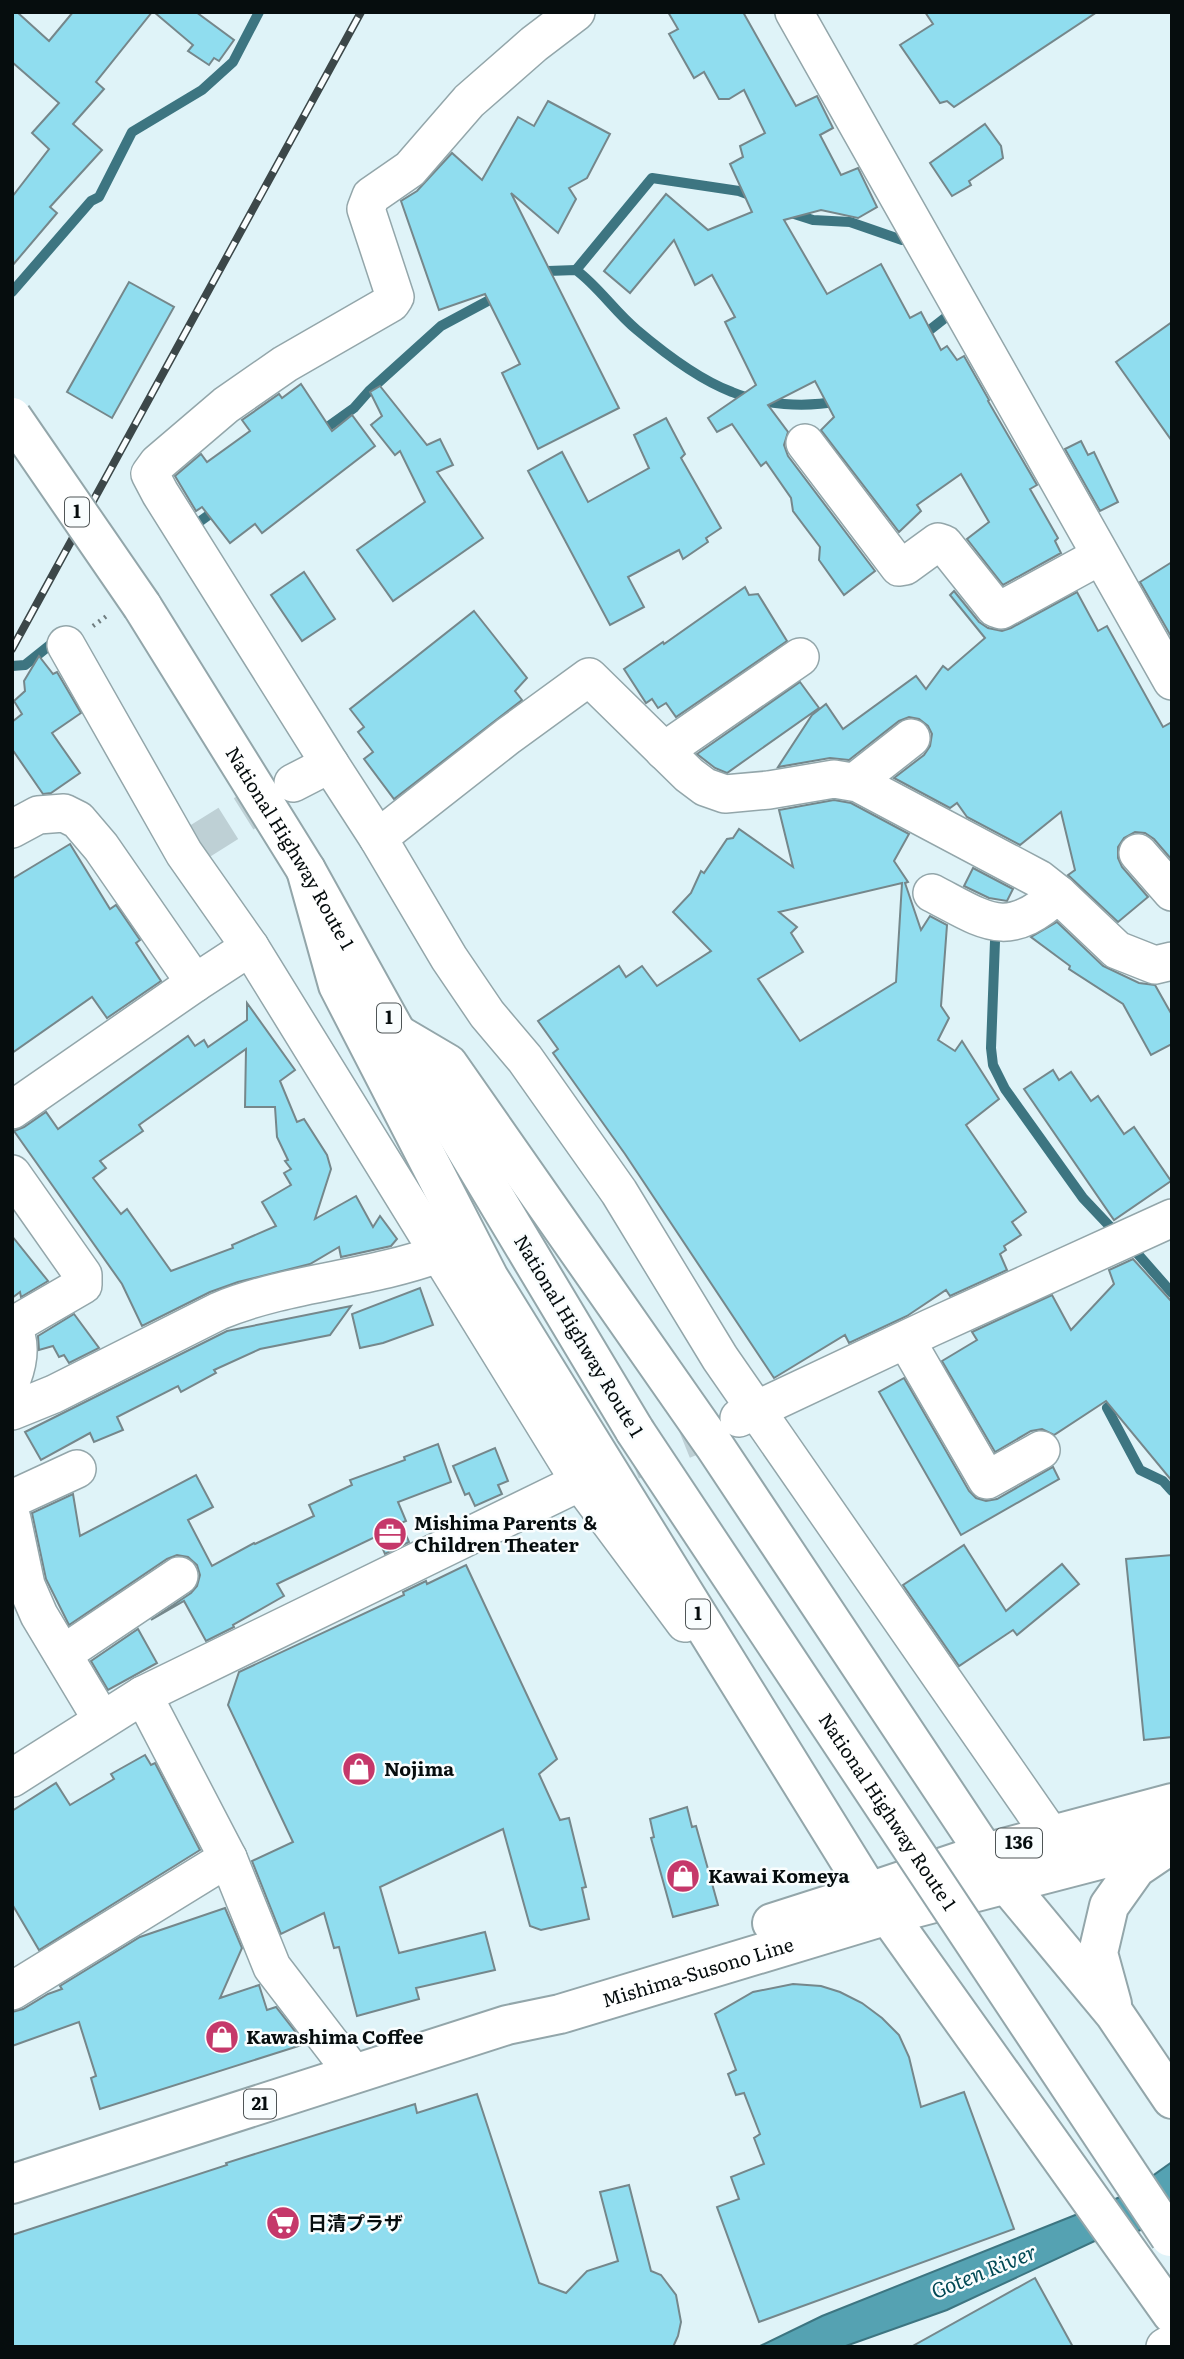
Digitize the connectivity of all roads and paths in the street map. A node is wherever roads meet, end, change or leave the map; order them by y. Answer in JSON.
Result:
{"nodes":[{"id":1,"x":576,"y":12,"type":"edge"},
{"id":2,"x":794,"y":12,"type":"edge"},
{"id":3,"x":12,"y":417,"type":"edge"},
{"id":4,"x":805,"y":443,"type":"dead end"},
{"id":5,"x":1100,"y":556,"type":"junction"},
{"id":6,"x":138,"y":601,"type":"junction"},
{"id":7,"x":66,"y":645,"type":"joint"},
{"id":8,"x":800,"y":657,"type":"dead end"},
{"id":9,"x":1172,"y":681,"type":"edge"},
{"id":10,"x":911,"y":738,"type":"dead end"},
{"id":11,"x":664,"y":751,"type":"junction"},
{"id":12,"x":330,"y":764,"type":"junction"},
{"id":13,"x":855,"y":782,"type":"junction"},
{"id":14,"x":293,"y":783,"type":"tunnel mouth"},
{"id":15,"x":12,"y":829,"type":"edge"},
{"id":16,"x":379,"y":838,"type":"junction"},
{"id":17,"x":1138,"y":853,"type":"dead end"},
{"id":18,"x":306,"y":870,"type":"junction"},
{"id":19,"x":932,"y":892,"type":"dead end"},
{"id":20,"x":1172,"y":892,"type":"edge"},
{"id":21,"x":1058,"y":894,"type":"junction"},
{"id":22,"x":250,"y":947,"type":"junction"},
{"id":23,"x":1172,"y":961,"type":"edge"},
{"id":24,"x":195,"y":983,"type":"junction"},
{"id":25,"x":397,"y":1034,"type":"junction"},
{"id":26,"x":12,"y":1110,"type":"edge"},
{"id":27,"x":12,"y":1174,"type":"edge"},
{"id":28,"x":1172,"y":1218,"type":"edge"},
{"id":29,"x":438,"y":1254,"type":"junction"},
{"id":30,"x":13,"y":1325,"type":"edge"},
{"id":31,"x":906,"y":1340,"type":"junction"},
{"id":32,"x":12,"y":1379,"type":"edge"},
{"id":33,"x":12,"y":1411,"type":"edge"},
{"id":34,"x":748,"y":1414,"type":"junction"},
{"id":35,"x":1041,"y":1450,"type":"dead end"},
{"id":36,"x":77,"y":1469,"type":"dead end"},
{"id":37,"x":580,"y":1482,"type":"junction"},
{"id":38,"x":12,"y":1499,"type":"edge"},
{"id":39,"x":14,"y":1541,"type":"edge"},
{"id":40,"x":179,"y":1576,"type":"dead end"},
{"id":41,"x":63,"y":1654,"type":"junction"},
{"id":42,"x":143,"y":1695,"type":"junction"},
{"id":43,"x":102,"y":1720,"type":"junction"},
{"id":44,"x":794,"y":1769,"type":"junction"},
{"id":45,"x":12,"y":1777,"type":"edge"},
{"id":46,"x":1172,"y":1803,"type":"edge"},
{"id":47,"x":1051,"y":1835,"type":"junction"},
{"id":48,"x":1172,"y":1843,"type":"edge"},
{"id":49,"x":985,"y":1853,"type":"junction"},
{"id":50,"x":228,"y":1858,"type":"junction"},
{"id":51,"x":1073,"y":1866,"type":"junction"},
{"id":52,"x":1006,"y":1883,"type":"junction"},
{"id":53,"x":879,"y":1903,"type":"junction"},
{"id":54,"x":12,"y":1991,"type":"edge"},
{"id":55,"x":1114,"y":2013,"type":"junction"},
{"id":56,"x":354,"y":2074,"type":"junction"},
{"id":57,"x":1172,"y":2099,"type":"edge"},
{"id":58,"x":12,"y":2184,"type":"edge"},
{"id":59,"x":1171,"y":2238,"type":"edge"},
{"id":60,"x":1172,"y":2314,"type":"edge"},
{"id":61,"x":1172,"y":2343,"type":"edge"},
{"id":62,"x":1165,"y":2347,"type":"edge"}],
"edges":[{"from":1,"to":12,"type":"street"},
{"from":2,"to":5,"type":"street"},
{"from":3,"to":6,"type":"main road","name":"National Highway Route 1","number":"1","bridge":true},
{"from":4,"to":5,"type":"street"},
{"from":5,"to":9,"type":"street"},
{"from":6,"to":7,"type":"path"},
{"from":6,"to":18,"type":"main road","name":"National Highway Route 1","number":"1"},
{"from":7,"to":22,"type":"street"},
{"from":8,"to":11,"type":"street"},
{"from":10,"to":13,"type":"street"},
{"from":11,"to":13,"type":"street"},
{"from":11,"to":16,"type":"street"},
{"from":12,"to":14,"type":"street"},
{"from":12,"to":16,"type":"street"},
{"from":13,"to":21,"type":"street"},
{"from":15,"to":24,"type":"street"},
{"from":16,"to":34,"type":"street"},
{"from":17,"to":20,"type":"street"},
{"from":18,"to":25,"type":"main road","name":"National Highway Route 1","number":"1"},
{"from":18,"to":44,"type":"main road","number":"1"},
{"from":19,"to":21,"type":"street"},
{"from":21,"to":23,"type":"street"},
{"from":22,"to":24,"type":"street"},
{"from":22,"to":29,"type":"street"},
{"from":24,"to":26,"type":"street"},
{"from":25,"to":49,"type":"main road","number":"1"},
{"from":25,"to":59,"type":"main road","name":"National Highway Route 1","number":"1","bridge":true},
{"from":27,"to":30,"type":"street"},
{"from":28,"to":31,"type":"street"},
{"from":29,"to":33,"type":"street"},
{"from":29,"to":37,"type":"street"},
{"from":30,"to":32,"type":"street"},
{"from":31,"to":34,"type":"street"},
{"from":31,"to":35,"type":"street"},
{"from":34,"to":47,"type":"street"},
{"from":36,"to":38,"type":"street"},
{"from":37,"to":42,"type":"street"},
{"from":37,"to":44,"type":"street"},
{"from":39,"to":41,"type":"street"},
{"from":40,"to":41,"type":"street"},
{"from":41,"to":43,"type":"street"},
{"from":42,"to":43,"type":"street"},
{"from":42,"to":50,"type":"street"},
{"from":43,"to":45,"type":"street"},
{"from":44,"to":53,"type":"main road","number":"1"},
{"from":46,"to":47,"type":"main road","number":"136"},
{"from":47,"to":49,"type":"main road","number":"136"},
{"from":47,"to":51,"type":"street"},
{"from":48,"to":51,"type":"main road","number":"136"},
{"from":48,"to":55,"type":"main road","number":"1"},
{"from":49,"to":52,"type":"main road","number":"1"},
{"from":49,"to":53,"type":"main road","number":"136"},
{"from":50,"to":54,"type":"street"},
{"from":50,"to":56,"type":"street"},
{"from":51,"to":52,"type":"main road","number":"136"},
{"from":52,"to":53,"type":"main road","number":"136"},
{"from":52,"to":55,"type":"main road","number":"1"},
{"from":53,"to":56,"type":"main road","name":"Mishima-Susono Line","number":"21"},
{"from":53,"to":60,"type":"main road","number":"1"},
{"from":55,"to":57,"type":"main road","number":"1"},
{"from":56,"to":58,"type":"main road","name":"Mishima-Susono Line","number":"21"},
{"from":61,"to":62,"type":"street"}]}
